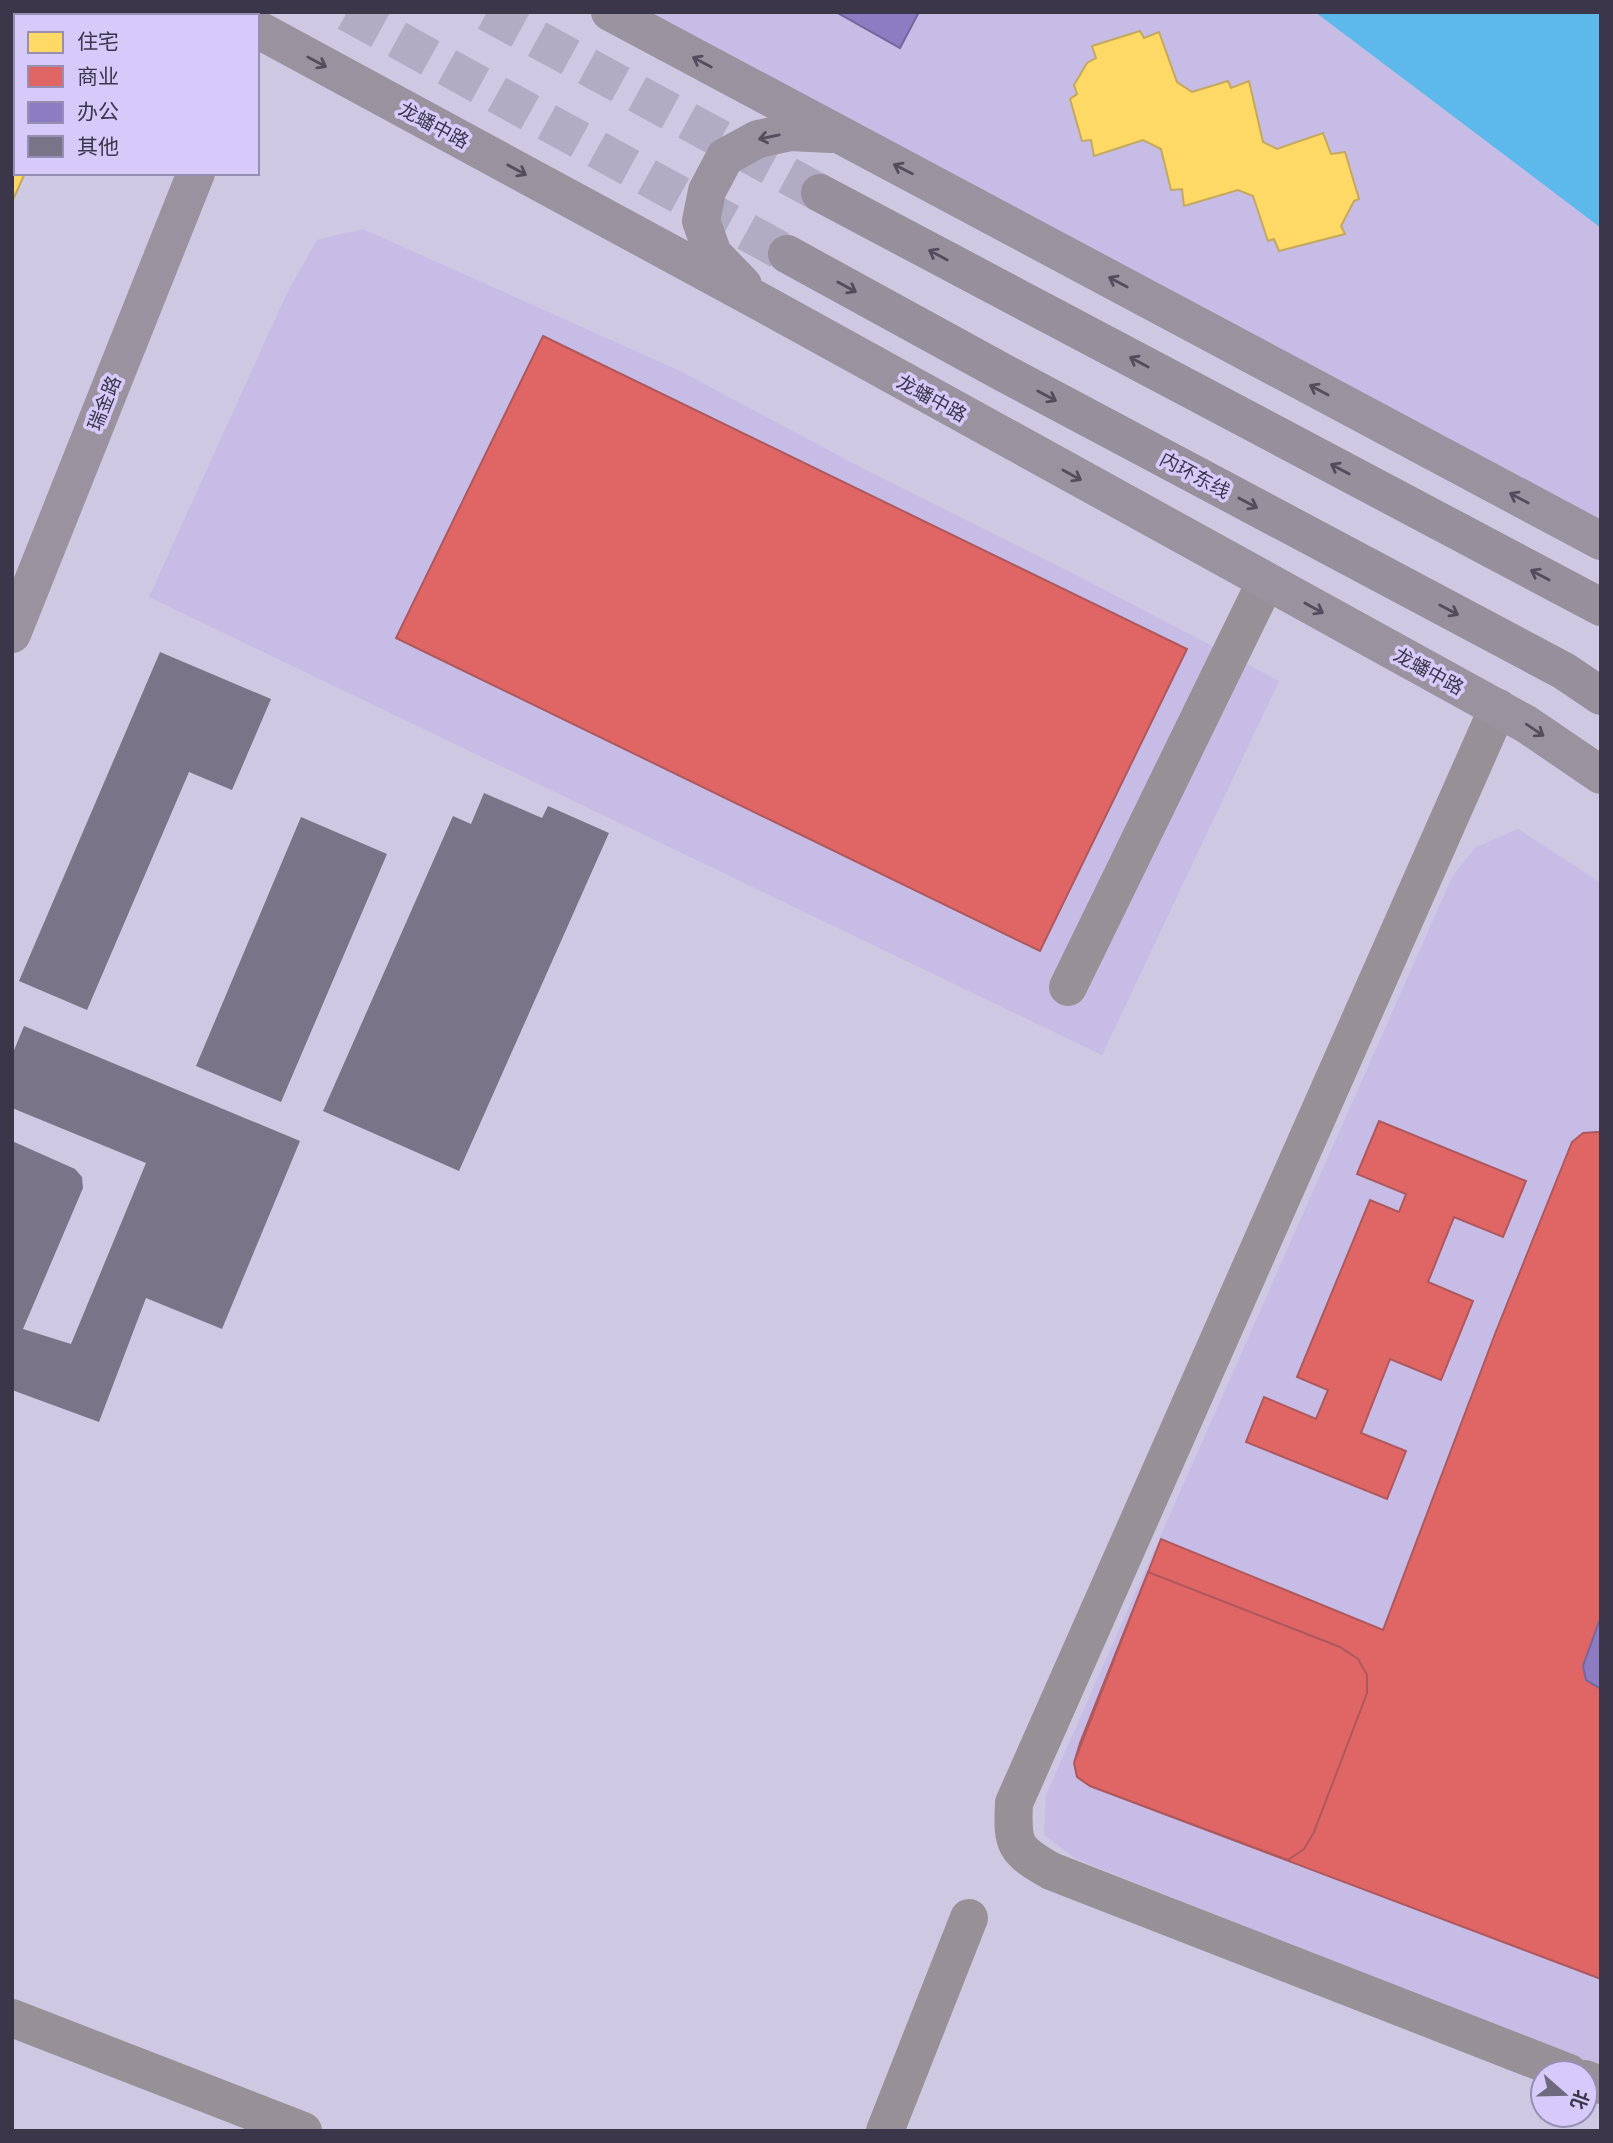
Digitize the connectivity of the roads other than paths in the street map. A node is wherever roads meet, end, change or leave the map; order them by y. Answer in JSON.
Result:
{"nodes":[{"id":1,"x":610,"y":12,"type":"edge"},
{"id":2,"x":259,"y":30,"type":"edge"},
{"id":3,"x":836,"y":135,"type":"junction"},
{"id":4,"x":196,"y":175,"type":"edge"},
{"id":5,"x":820,"y":193,"type":"tunnel mouth"},
{"id":6,"x":788,"y":254,"type":"tunnel mouth"},
{"id":7,"x":757,"y":300,"type":"junction"},
{"id":8,"x":1601,"y":541,"type":"edge"},
{"id":9,"x":1266,"y":581,"type":"junction"},
{"id":10,"x":1601,"y":607,"type":"edge"},
{"id":11,"x":12,"y":634,"type":"edge"},
{"id":12,"x":1601,"y":696,"type":"edge"},
{"id":13,"x":1498,"y":709,"type":"junction"},
{"id":14,"x":1601,"y":775,"type":"edge"},
{"id":15,"x":1068,"y":987,"type":"dead end"},
{"id":16,"x":969,"y":1918,"type":"dead end"},
{"id":17,"x":12,"y":2018,"type":"edge"},
{"id":18,"x":1533,"y":2059,"type":"edge"},
{"id":19,"x":303,"y":2131,"type":"edge"},
{"id":20,"x":886,"y":2131,"type":"edge"}],
"edges":[{"from":3,"to":1,"type":"main road","one_way":true},
{"from":2,"to":7,"type":"main road","name":"龙蟠中路","one_way":true},
{"from":3,"to":7,"type":"main road","one_way":true},
{"from":8,"to":3,"type":"main road","one_way":true},
{"from":4,"to":11,"type":"main road"},
{"from":10,"to":5,"type":"highway","one_way":true},
{"from":6,"to":12,"type":"highway","name":"内环东线","one_way":true},
{"from":7,"to":9,"type":"main road","name":"龙蟠中路","one_way":true},
{"from":9,"to":13,"type":"main road","name":"龙蟠中路","one_way":true},
{"from":9,"to":15,"type":"street"},
{"from":13,"to":14,"type":"main road","name":"龙蟠中路","one_way":true},
{"from":13,"to":18,"type":"street"},
{"from":16,"to":20,"type":"street"},
{"from":17,"to":19,"type":"street"}]}
